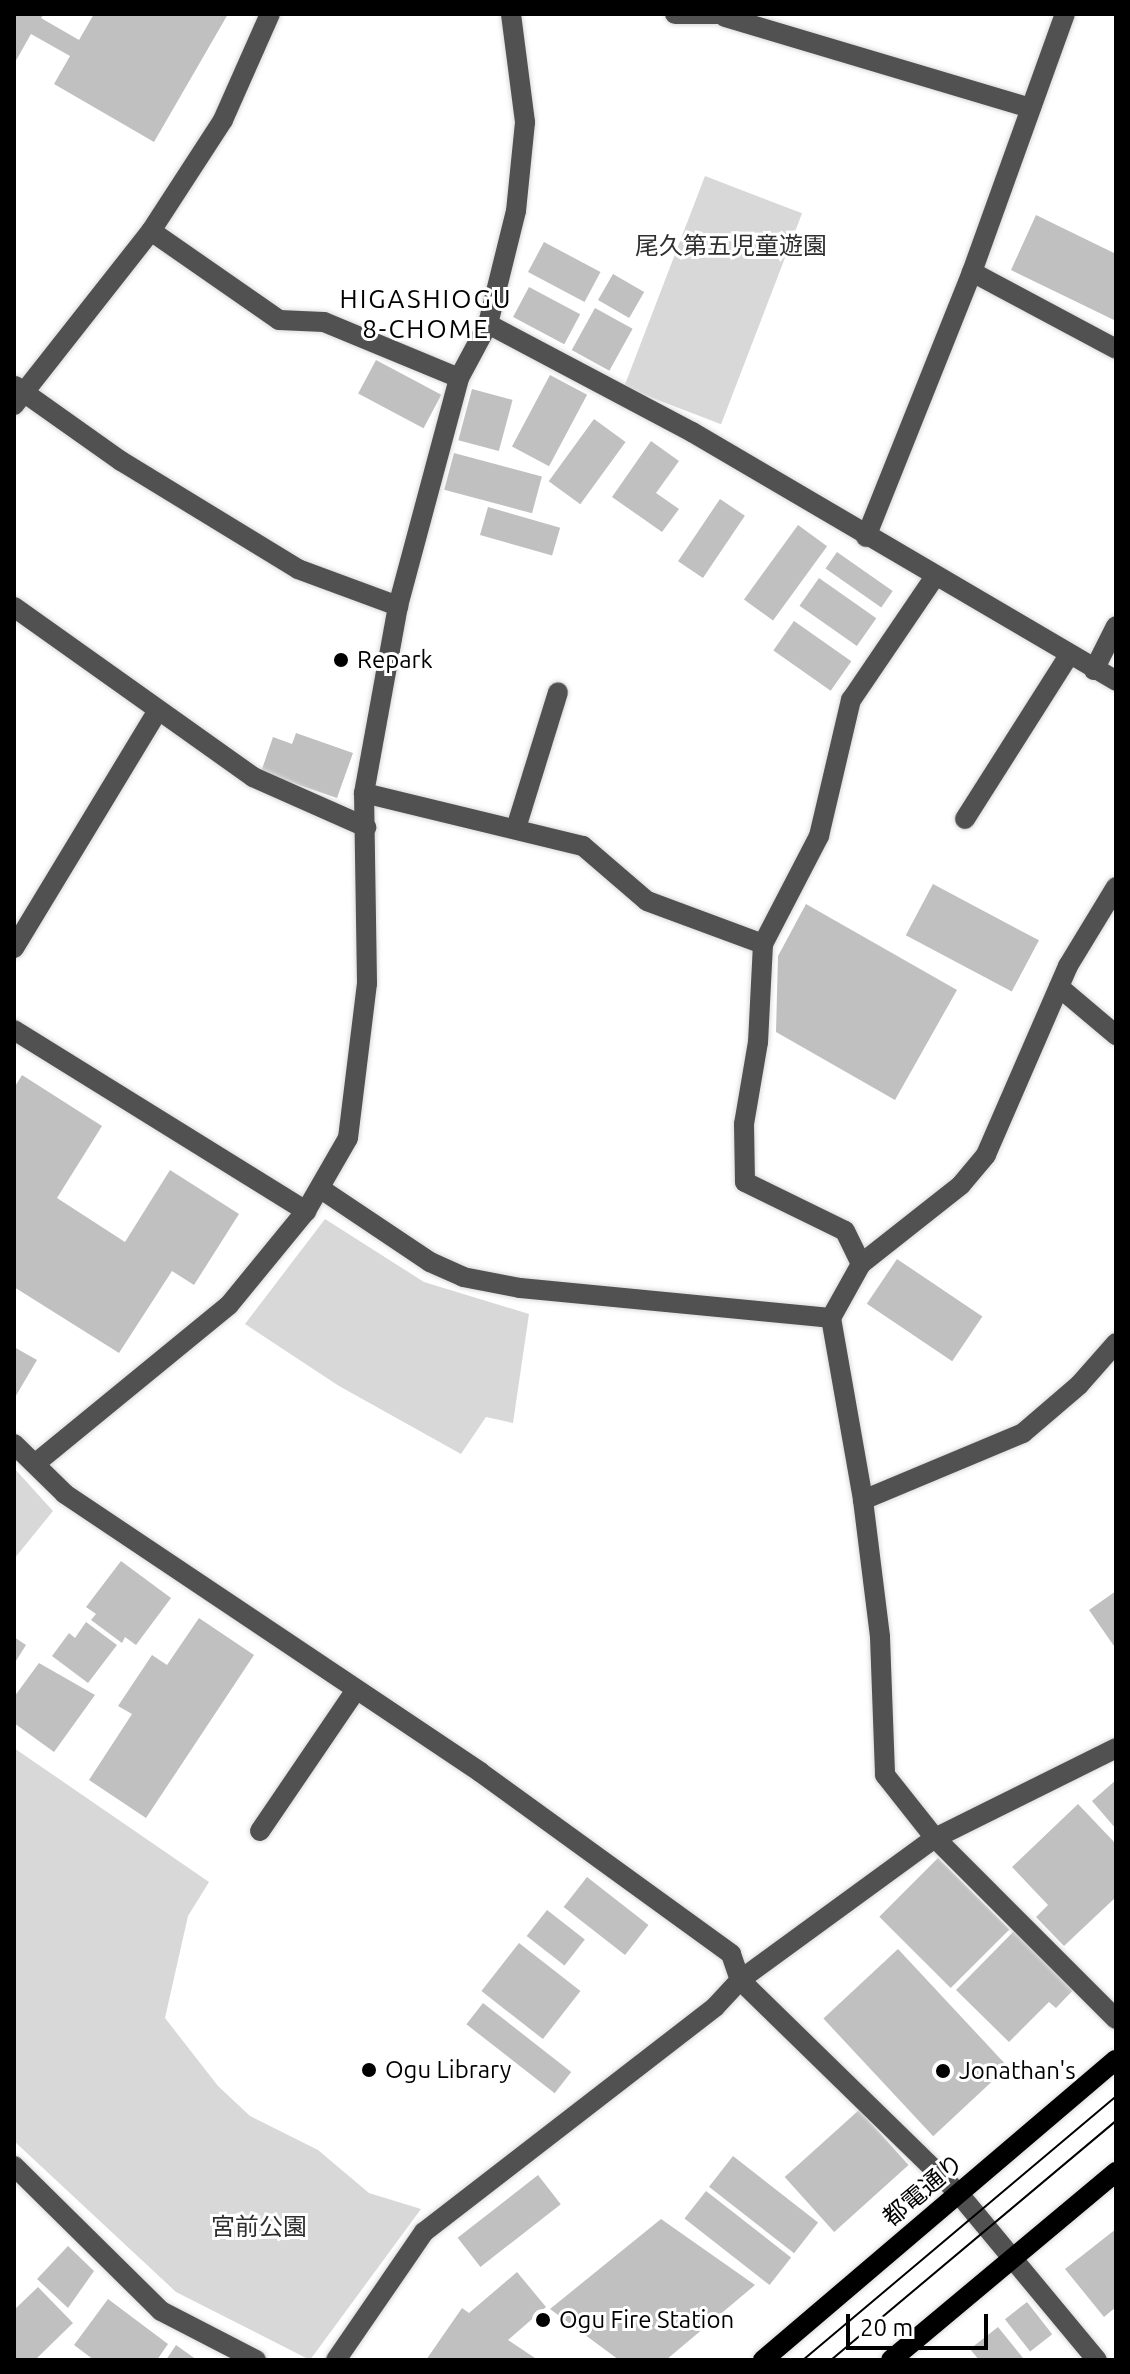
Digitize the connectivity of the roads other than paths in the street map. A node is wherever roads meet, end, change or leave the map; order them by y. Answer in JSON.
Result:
{"nodes":[{"id":1,"x":270,"y":14,"type":"edge"},
{"id":2,"x":511,"y":14,"type":"edge"},
{"id":3,"x":675,"y":14,"type":"edge"},
{"id":4,"x":1065,"y":14,"type":"edge"},
{"id":5,"x":726,"y":16,"type":"edge"},
{"id":6,"x":1031,"y":108,"type":"junction"},
{"id":7,"x":151,"y":231,"type":"junction"},
{"id":8,"x":972,"y":272,"type":"junction"},
{"id":9,"x":488,"y":324,"type":"junction"},
{"id":10,"x":1116,"y":349,"type":"edge"},
{"id":11,"x":459,"y":378,"type":"junction"},
{"id":12,"x":17,"y":394,"type":"edge"},
{"id":13,"x":866,"y":537,"type":"junction"},
{"id":14,"x":934,"y":578,"type":"junction"},
{"id":15,"x":398,"y":606,"type":"junction"},
{"id":16,"x":14,"y":607,"type":"edge"},
{"id":17,"x":1116,"y":626,"type":"edge"},
{"id":18,"x":1069,"y":655,"type":"junction"},
{"id":19,"x":1094,"y":670,"type":"junction"},
{"id":20,"x":1116,"y":681,"type":"edge"},
{"id":21,"x":558,"y":692,"type":"dead end"},
{"id":22,"x":158,"y":710,"type":"junction"},
{"id":23,"x":364,"y":793,"type":"junction"},
{"id":24,"x":965,"y":819,"type":"dead end"},
{"id":25,"x":366,"y":827,"type":"junction"},
{"id":26,"x":516,"y":828,"type":"junction"},
{"id":27,"x":1116,"y":887,"type":"edge"},
{"id":28,"x":763,"y":944,"type":"junction"},
{"id":29,"x":14,"y":948,"type":"edge"},
{"id":30,"x":1059,"y":987,"type":"junction"},
{"id":31,"x":14,"y":1030,"type":"edge"},
{"id":32,"x":1116,"y":1035,"type":"edge"},
{"id":33,"x":321,"y":1189,"type":"junction"},
{"id":34,"x":306,"y":1211,"type":"junction"},
{"id":35,"x":861,"y":1264,"type":"junction"},
{"id":36,"x":831,"y":1318,"type":"junction"},
{"id":37,"x":1116,"y":1343,"type":"edge"},
{"id":38,"x":14,"y":1444,"type":"edge"},
{"id":39,"x":36,"y":1463,"type":"junction"},
{"id":40,"x":863,"y":1500,"type":"junction"},
{"id":41,"x":356,"y":1690,"type":"junction"},
{"id":42,"x":1116,"y":1748,"type":"edge"},
{"id":43,"x":260,"y":1831,"type":"dead end"},
{"id":44,"x":935,"y":1838,"type":"junction"},
{"id":45,"x":740,"y":1980,"type":"junction"},
{"id":46,"x":1116,"y":2019,"type":"edge"},
{"id":47,"x":1116,"y":2060,"type":"edge"},
{"id":48,"x":14,"y":2166,"type":"edge"},
{"id":49,"x":1116,"y":2172,"type":"edge"},
{"id":50,"x":959,"y":2194,"type":"junction"},
{"id":51,"x":1016,"y":2258,"type":"junction"},
{"id":52,"x":256,"y":2360,"type":"edge"},
{"id":53,"x":336,"y":2360,"type":"edge"},
{"id":54,"x":763,"y":2360,"type":"edge"},
{"id":55,"x":891,"y":2360,"type":"edge"},
{"id":56,"x":1097,"y":2360,"type":"edge"}],
"edges":[{"from":1,"to":7,"type":"street"},
{"from":2,"to":9,"type":"street"},
{"from":3,"to":5,"type":"street"},
{"from":4,"to":6,"type":"street"},
{"from":5,"to":6,"type":"street"},
{"from":6,"to":8,"type":"street"},
{"from":7,"to":11,"type":"street"},
{"from":7,"to":12,"type":"street"},
{"from":8,"to":10,"type":"street"},
{"from":8,"to":13,"type":"street"},
{"from":9,"to":11,"type":"street"},
{"from":9,"to":13,"type":"street"},
{"from":11,"to":15,"type":"street"},
{"from":12,"to":15,"type":"street"},
{"from":13,"to":14,"type":"street"},
{"from":14,"to":18,"type":"street"},
{"from":14,"to":28,"type":"street"},
{"from":15,"to":23,"type":"street"},
{"from":16,"to":22,"type":"street"},
{"from":17,"to":19,"type":"street"},
{"from":18,"to":19,"type":"street"},
{"from":18,"to":24,"type":"street"},
{"from":19,"to":20,"type":"street"},
{"from":21,"to":26,"type":"street"},
{"from":22,"to":25,"type":"street"},
{"from":22,"to":29,"type":"street"},
{"from":23,"to":25,"type":"street"},
{"from":23,"to":26,"type":"street"},
{"from":25,"to":33,"type":"street"},
{"from":26,"to":28,"type":"street"},
{"from":27,"to":30,"type":"street"},
{"from":28,"to":35,"type":"street"},
{"from":30,"to":32,"type":"street"},
{"from":30,"to":35,"type":"street"},
{"from":31,"to":34,"type":"street"},
{"from":33,"to":34,"type":"street"},
{"from":33,"to":36,"type":"street"},
{"from":34,"to":39,"type":"street"},
{"from":35,"to":36,"type":"street"},
{"from":36,"to":40,"type":"street"},
{"from":37,"to":40,"type":"street"},
{"from":38,"to":39,"type":"street"},
{"from":39,"to":41,"type":"street"},
{"from":40,"to":44,"type":"street"},
{"from":41,"to":43,"type":"street"},
{"from":41,"to":45,"type":"street"},
{"from":42,"to":44,"type":"street"},
{"from":44,"to":45,"type":"street"},
{"from":44,"to":46,"type":"street"},
{"from":45,"to":50,"type":"street"},
{"from":45,"to":53,"type":"street"},
{"from":47,"to":50,"type":"main road","name":"都電通り"},
{"from":48,"to":52,"type":"street"},
{"from":49,"to":51,"type":"main road"},
{"from":50,"to":51,"type":"street"},
{"from":50,"to":54,"type":"main road","name":"都電通り"},
{"from":51,"to":55,"type":"main road"},
{"from":51,"to":56,"type":"street"}]}
